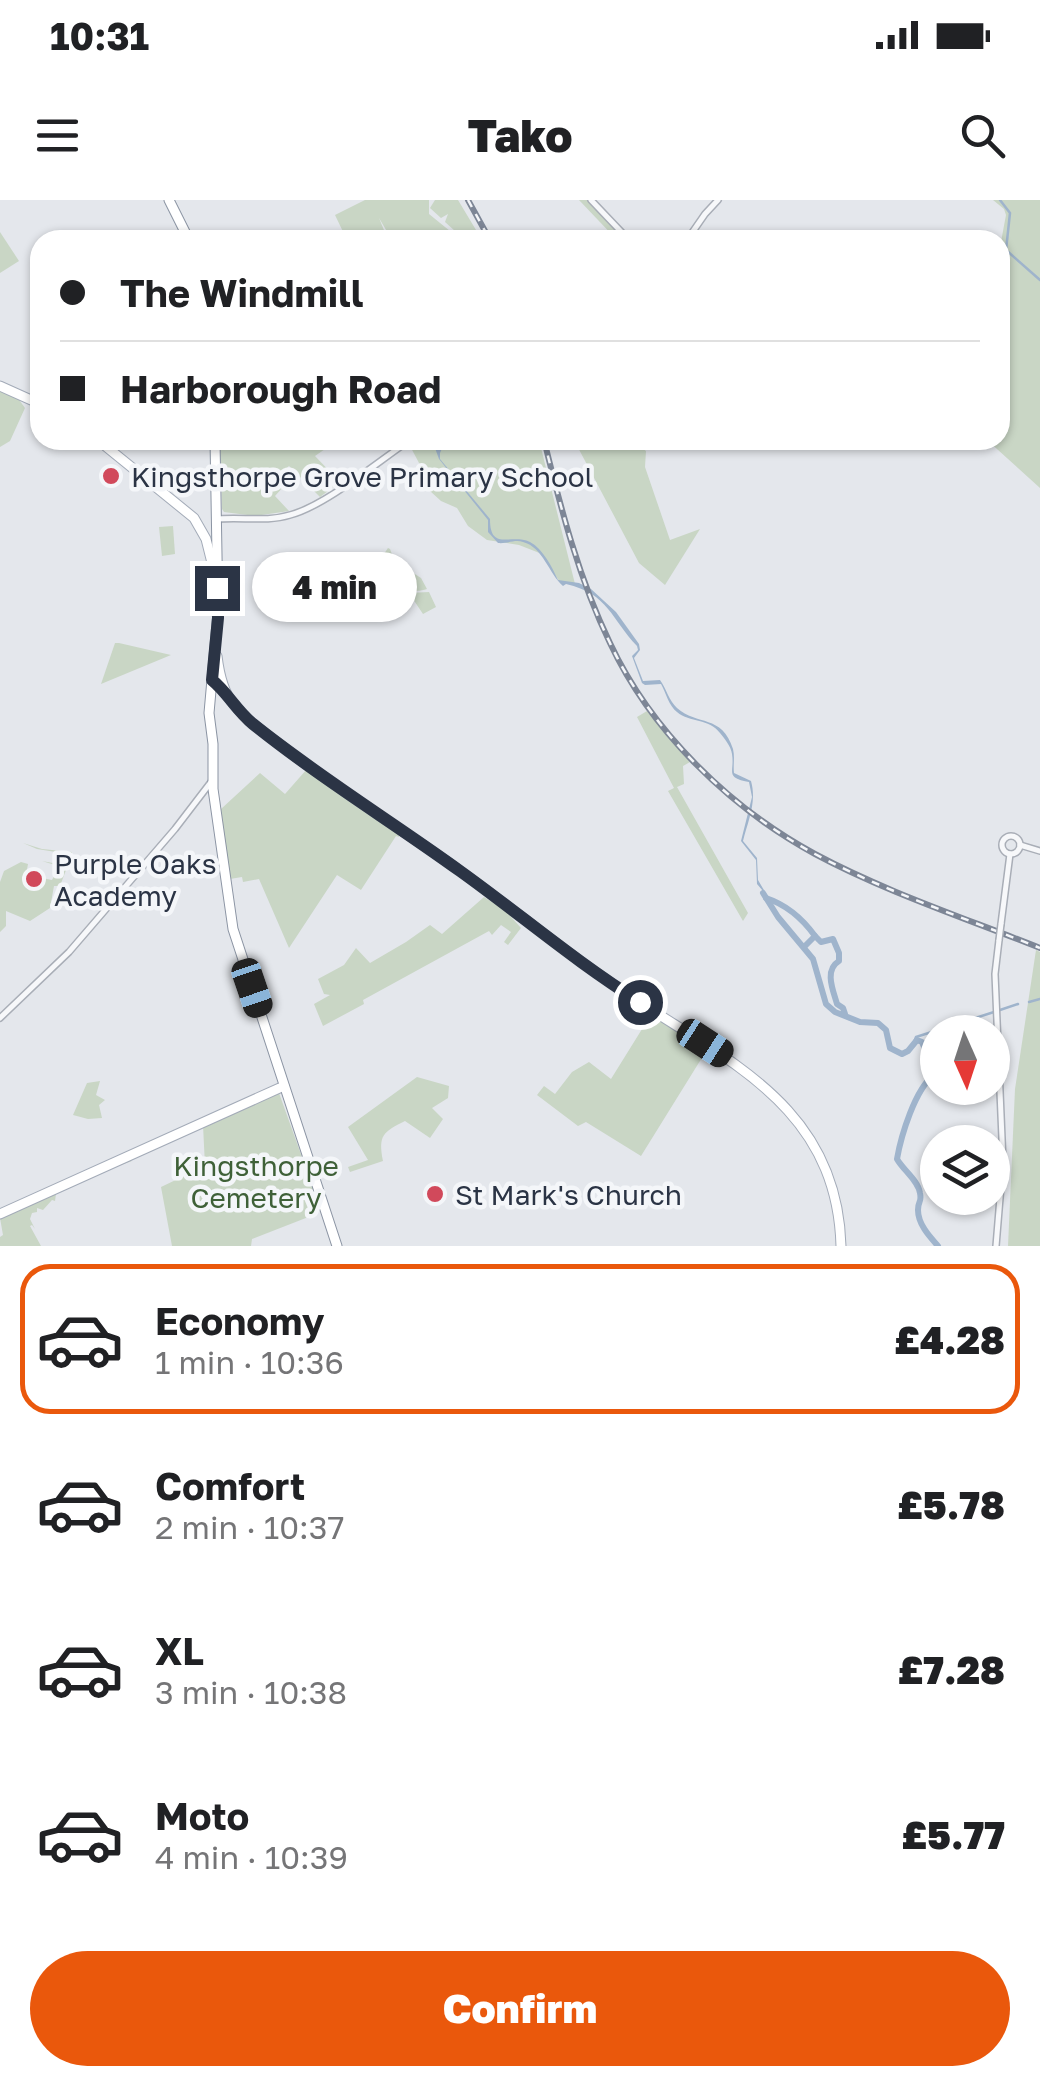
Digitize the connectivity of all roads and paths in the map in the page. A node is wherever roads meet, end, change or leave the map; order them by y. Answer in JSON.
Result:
{"nodes":[{"id":1,"x":169,"y":200,"type":"edge"},
{"id":2,"x":591,"y":200,"type":"edge"},
{"id":3,"x":718,"y":200,"type":"edge"},
{"id":4,"x":184,"y":230,"type":"edge"},
{"id":5,"x":620,"y":230,"type":"edge"},
{"id":6,"x":695,"y":230,"type":"edge"},
{"id":7,"x":0,"y":386,"type":"edge"},
{"id":8,"x":30,"y":400,"type":"edge"},
{"id":9,"x":110,"y":450,"type":"edge"},
{"id":10,"x":215,"y":450,"type":"edge"},
{"id":11,"x":395,"y":450,"type":"edge"},
{"id":12,"x":191,"y":515,"type":"junction"},
{"id":13,"x":289,"y":516,"type":"junction"},
{"id":14,"x":219,"y":518,"type":"junction"},
{"id":15,"x":208,"y":546,"type":"junction"},
{"id":16,"x":219,"y":562,"type":"junction"},
{"id":17,"x":216,"y":582,"type":"junction"},
{"id":18,"x":217,"y":656,"type":"junction"},
{"id":19,"x":213,"y":682,"type":"junction"},
{"id":20,"x":226,"y":694,"type":"junction"},
{"id":21,"x":213,"y":780,"type":"junction"},
{"id":22,"x":1020,"y":845,"type":"junction"},
{"id":23,"x":1040,"y":851,"type":"edge"},
{"id":24,"x":1010,"y":854,"type":"junction"},
{"id":25,"x":0,"y":1018,"type":"edge"},
{"id":26,"x":284,"y":1086,"type":"junction"},
{"id":27,"x":0,"y":1214,"type":"edge"},
{"id":28,"x":337,"y":1246,"type":"edge"},
{"id":29,"x":841,"y":1246,"type":"edge"},
{"id":30,"x":996,"y":1246,"type":"edge"}],
"edges":[{"from":1,"to":4,"type":"main road"},
{"from":2,"to":5,"type":"street"},
{"from":3,"to":6,"type":"street"},
{"from":7,"to":8,"type":"main road"},
{"from":9,"to":12,"type":"main road"},
{"from":10,"to":14,"type":"main road"},
{"from":11,"to":13,"type":"street"},
{"from":12,"to":14,"type":"main road"},
{"from":12,"to":15,"type":"main road"},
{"from":13,"to":14,"type":"street"},
{"from":13,"to":14,"type":"street"},
{"from":14,"to":16,"type":"main road"},
{"from":14,"to":16,"type":"main road"},
{"from":15,"to":16,"type":"main road"},
{"from":15,"to":17,"type":"main road"},
{"from":16,"to":17,"type":"main road"},
{"from":16,"to":18,"type":"main road"},
{"from":17,"to":19,"type":"main road"},
{"from":18,"to":19,"type":"main road"},
{"from":18,"to":20,"type":"main road"},
{"from":19,"to":20,"type":"main road"},
{"from":19,"to":21,"type":"main road"},
{"from":20,"to":29,"type":"main road"},
{"from":21,"to":25,"type":"street"},
{"from":21,"to":26,"type":"main road"},
{"from":22,"to":23,"type":"street"},
{"from":22,"to":24,"type":"street"},
{"from":22,"to":24,"type":"street"},
{"from":24,"to":30,"type":"street","bridge":true},
{"from":26,"to":27,"type":"main road"},
{"from":26,"to":28,"type":"main road"}]}
